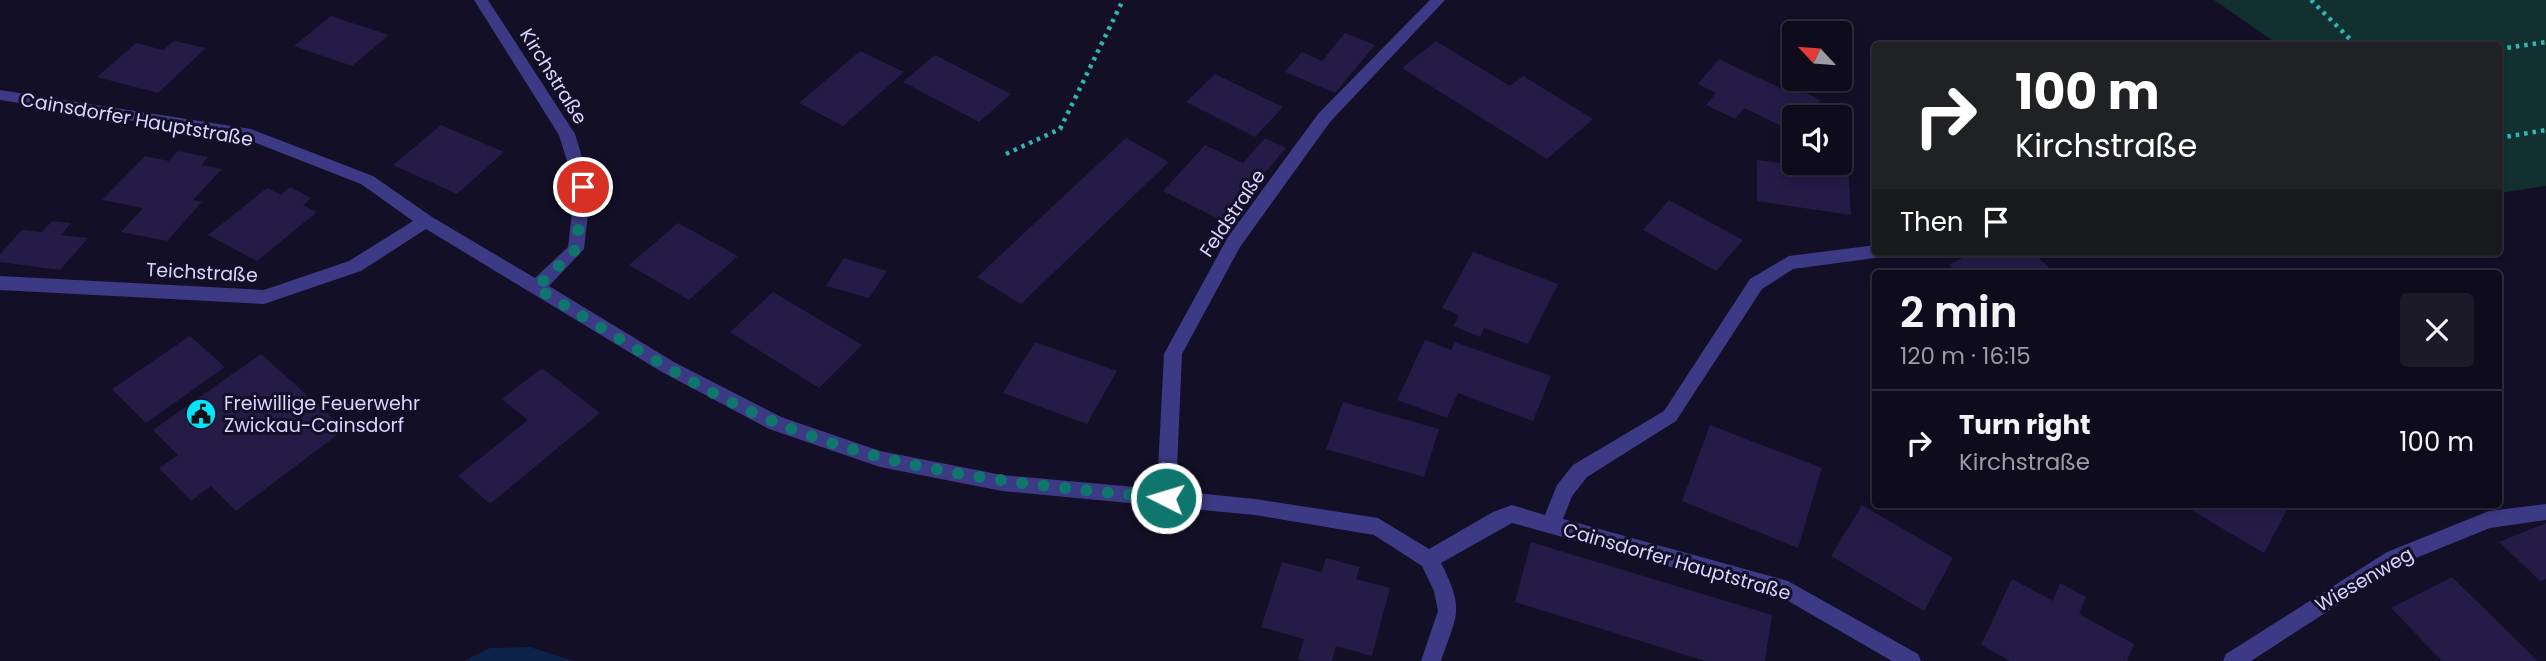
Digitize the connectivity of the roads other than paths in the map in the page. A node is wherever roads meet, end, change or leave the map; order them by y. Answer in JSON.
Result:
{"nodes":[{"id":1,"x":481,"y":0,"type":"edge"},
{"id":2,"x":1438,"y":0,"type":"edge"},
{"id":3,"x":0,"y":95,"type":"edge"},
{"id":4,"x":426,"y":221,"type":"junction"},
{"id":5,"x":1872,"y":253,"type":"edge"},
{"id":6,"x":0,"y":283,"type":"edge"},
{"id":7,"x":536,"y":288,"type":"junction"},
{"id":8,"x":1166,"y":498,"type":"junction"},
{"id":9,"x":2546,"y":512,"type":"edge"},
{"id":10,"x":1551,"y":525,"type":"junction"},
{"id":11,"x":1429,"y":560,"type":"junction"},
{"id":12,"x":1432,"y":661,"type":"edge"},
{"id":13,"x":1912,"y":661,"type":"edge"},
{"id":14,"x":2233,"y":661,"type":"edge"}],
"edges":[{"from":1,"to":7,"type":"street","name":"Kirchstraße"},
{"from":2,"to":8,"type":"street","name":"Feldstraße"},
{"from":3,"to":4,"type":"street","name":"Cainsdorfer Hauptstraße"},
{"from":4,"to":6,"type":"street","name":"Teichstraße"},
{"from":4,"to":7,"type":"street","name":"Cainsdorfer Hauptstraße"},
{"from":5,"to":10,"type":"street","name":"Cainsdorfer Hauptstraße"},
{"from":7,"to":8,"type":"street","name":"Cainsdorfer Hauptstraße"},
{"from":8,"to":11,"type":"street","name":"Cainsdorfer Hauptstraße"},
{"from":9,"to":14,"type":"street","name":"Wiesenweg"},
{"from":10,"to":11,"type":"street","name":"Cainsdorfer Hauptstraße"},
{"from":10,"to":13,"type":"street","name":"Cainsdorfer Hauptstraße"},
{"from":11,"to":12,"type":"street"}]}
